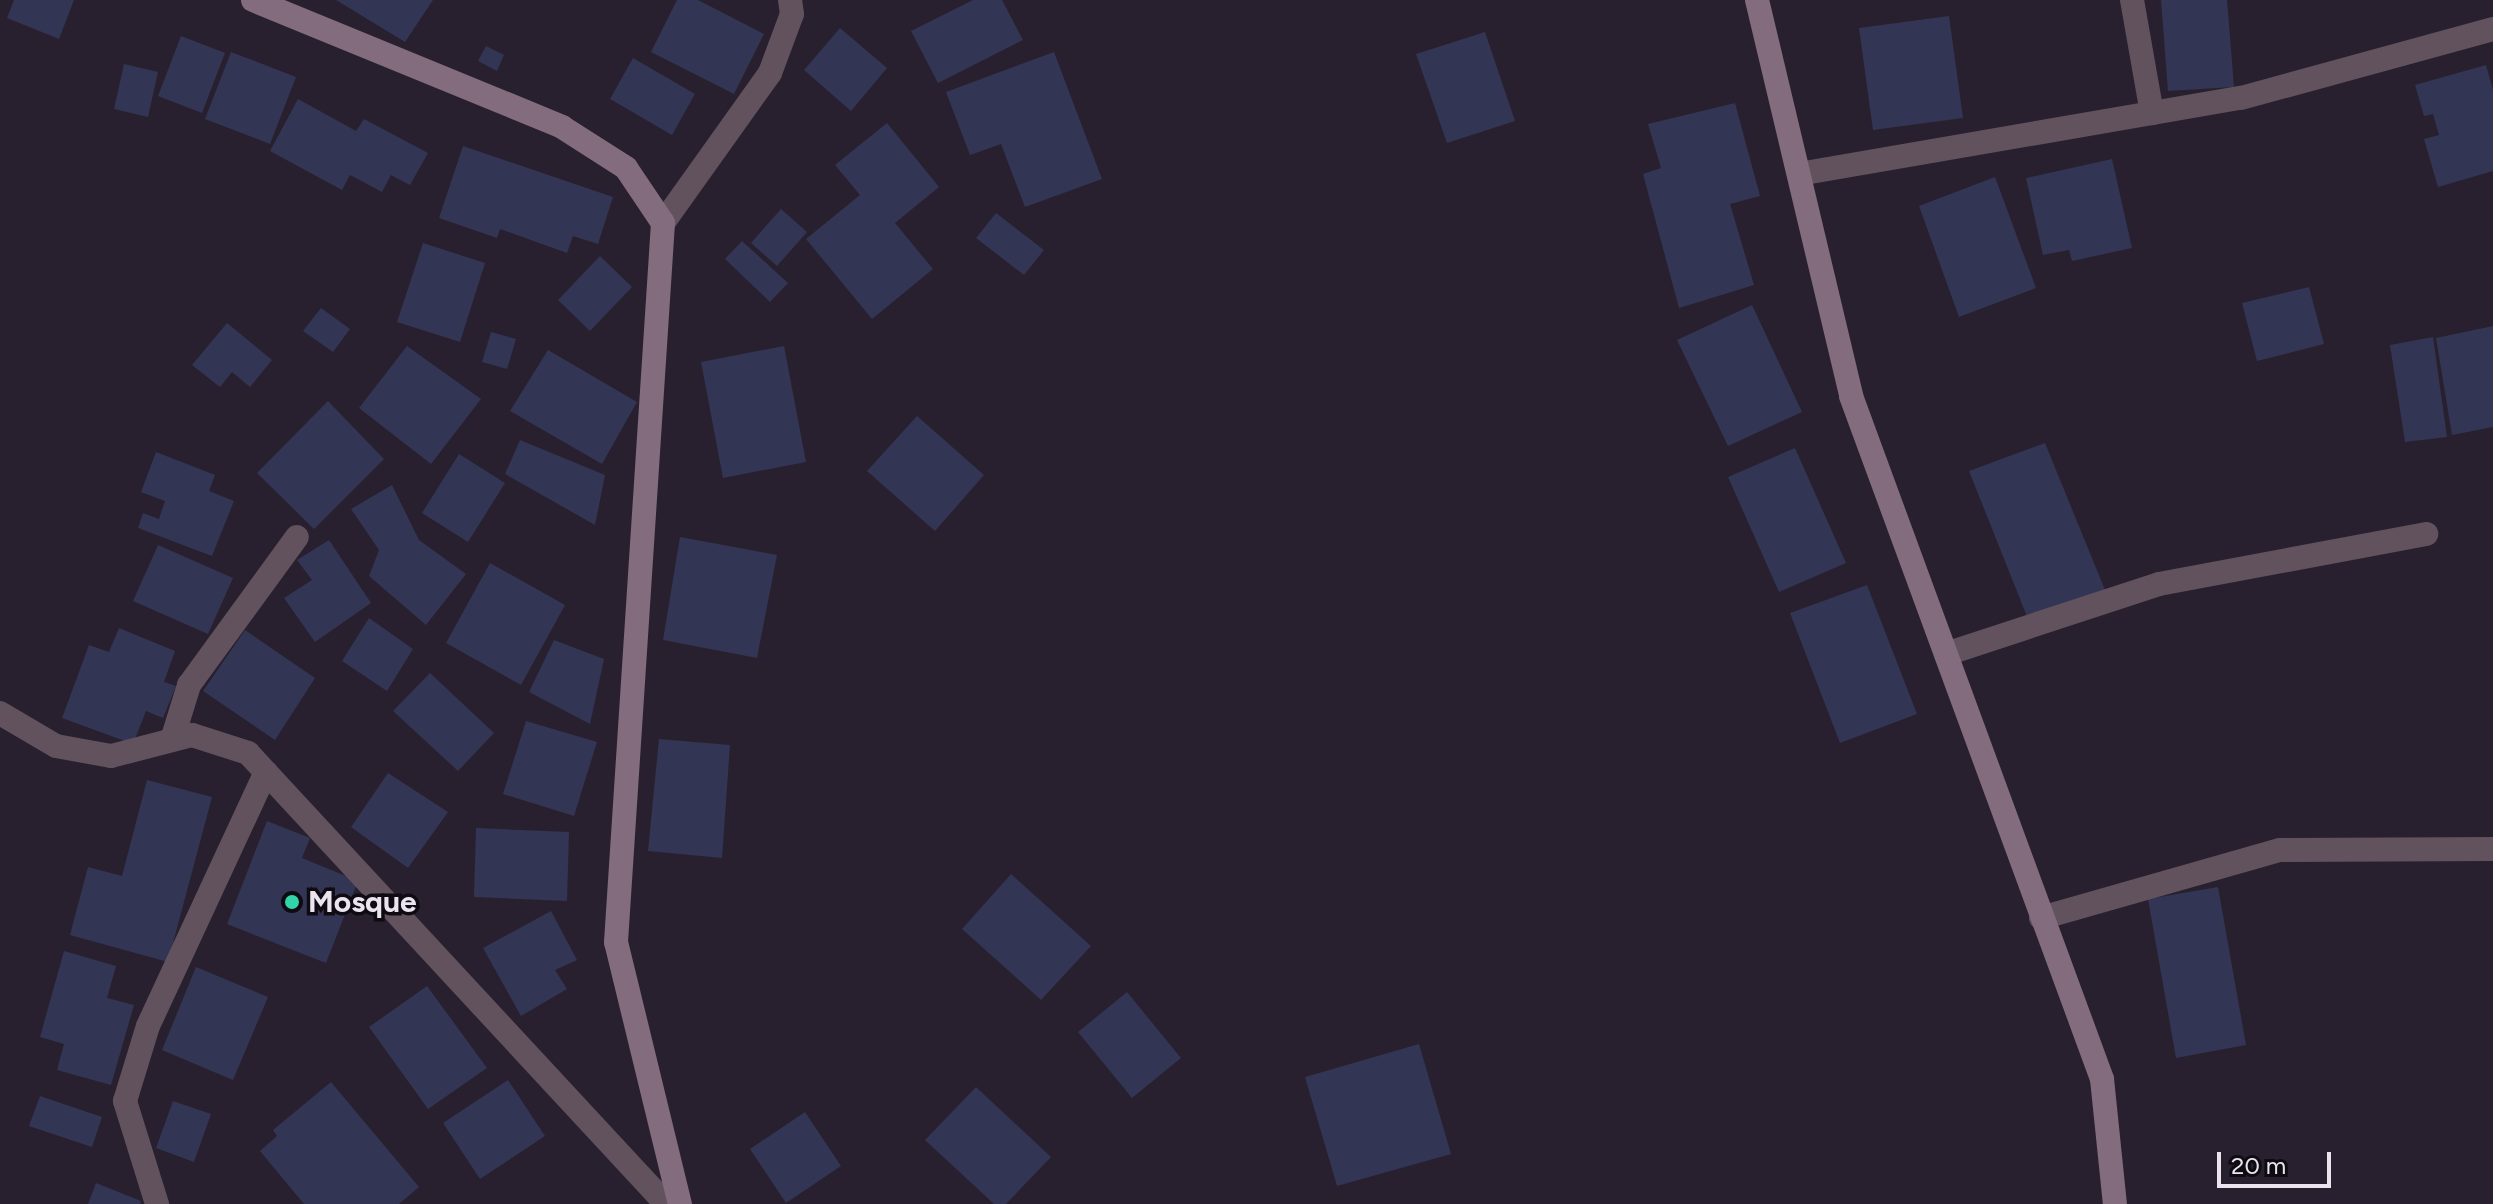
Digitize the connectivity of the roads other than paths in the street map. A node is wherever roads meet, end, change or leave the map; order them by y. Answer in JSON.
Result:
{"nodes":[{"id":1,"x":253,"y":0,"type":"edge"},
{"id":2,"x":790,"y":0,"type":"edge"},
{"id":3,"x":1757,"y":0,"type":"edge"},
{"id":4,"x":2132,"y":0,"type":"edge"},
{"id":5,"x":2493,"y":29,"type":"edge"},
{"id":6,"x":2152,"y":113,"type":"junction"},
{"id":7,"x":1799,"y":174,"type":"junction"},
{"id":8,"x":663,"y":223,"type":"junction"},
{"id":9,"x":2426,"y":534,"type":"dead end"},
{"id":10,"x":297,"y":537,"type":"dead end"},
{"id":11,"x":1946,"y":654,"type":"junction"},
{"id":12,"x":0,"y":713,"type":"edge"},
{"id":13,"x":172,"y":740,"type":"junction"},
{"id":14,"x":266,"y":772,"type":"junction"},
{"id":15,"x":2493,"y":849,"type":"edge"},
{"id":16,"x":2041,"y":918,"type":"junction"},
{"id":17,"x":157,"y":1204,"type":"edge"},
{"id":18,"x":666,"y":1204,"type":"edge"},
{"id":19,"x":680,"y":1204,"type":"edge"},
{"id":20,"x":2115,"y":1204,"type":"edge"}],
"edges":[{"from":1,"to":8,"type":"street"},
{"from":2,"to":8,"type":"street"},
{"from":3,"to":7,"type":"street"},
{"from":4,"to":6,"type":"street"},
{"from":5,"to":6,"type":"street"},
{"from":6,"to":7,"type":"street"},
{"from":7,"to":11,"type":"street"},
{"from":8,"to":19,"type":"street"},
{"from":9,"to":11,"type":"street"},
{"from":10,"to":13,"type":"street"},
{"from":11,"to":16,"type":"street"},
{"from":12,"to":13,"type":"street"},
{"from":13,"to":14,"type":"street"},
{"from":14,"to":17,"type":"street"},
{"from":14,"to":18,"type":"street"},
{"from":15,"to":16,"type":"street"},
{"from":16,"to":20,"type":"street"}]}
